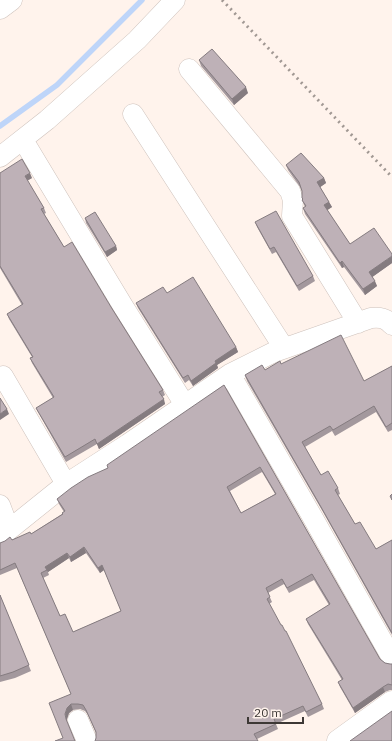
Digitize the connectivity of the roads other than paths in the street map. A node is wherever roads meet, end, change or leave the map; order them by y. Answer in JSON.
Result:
{"nodes":[{"id":1,"x":12,"y":0,"type":"edge"},
{"id":2,"x":175,"y":0,"type":"edge"},
{"id":3,"x":0,"y":9,"type":"edge"},
{"id":4,"x":189,"y":69,"type":"dead end"},
{"id":5,"x":133,"y":114,"type":"dead end"},
{"id":6,"x":23,"y":140,"type":"junction"},
{"id":7,"x":0,"y":157,"type":"edge"},
{"id":8,"x":358,"y":323,"type":"junction"},
{"id":9,"x":392,"y":325,"type":"edge"},
{"id":10,"x":284,"y":348,"type":"junction"},
{"id":11,"x":230,"y":374,"type":"junction"},
{"id":12,"x":3,"y":376,"type":"dead end"},
{"id":13,"x":185,"y":405,"type":"junction"},
{"id":14,"x":66,"y":484,"type":"junction"},
{"id":15,"x":0,"y":505,"type":"edge"},
{"id":16,"x":5,"y":533,"type":"edge"},
{"id":17,"x":392,"y":658,"type":"edge"},
{"id":18,"x":392,"y":702,"type":"edge"},
{"id":19,"x":78,"y":720,"type":"dead end"},
{"id":20,"x":88,"y":741,"type":"edge"},
{"id":21,"x":338,"y":741,"type":"edge"}],
"edges":[{"from":1,"to":3,"type":"street"},
{"from":2,"to":6,"type":"street"},
{"from":4,"to":8,"type":"street"},
{"from":5,"to":10,"type":"street"},
{"from":6,"to":7,"type":"street"},
{"from":6,"to":13,"type":"street"},
{"from":8,"to":9,"type":"street"},
{"from":8,"to":10,"type":"street"},
{"from":10,"to":11,"type":"street"},
{"from":11,"to":13,"type":"street"},
{"from":11,"to":17,"type":"street"},
{"from":12,"to":14,"type":"street"},
{"from":13,"to":14,"type":"street"},
{"from":14,"to":16,"type":"street"},
{"from":15,"to":16,"type":"street"},
{"from":18,"to":21,"type":"street"},
{"from":19,"to":20,"type":"street"}]}
